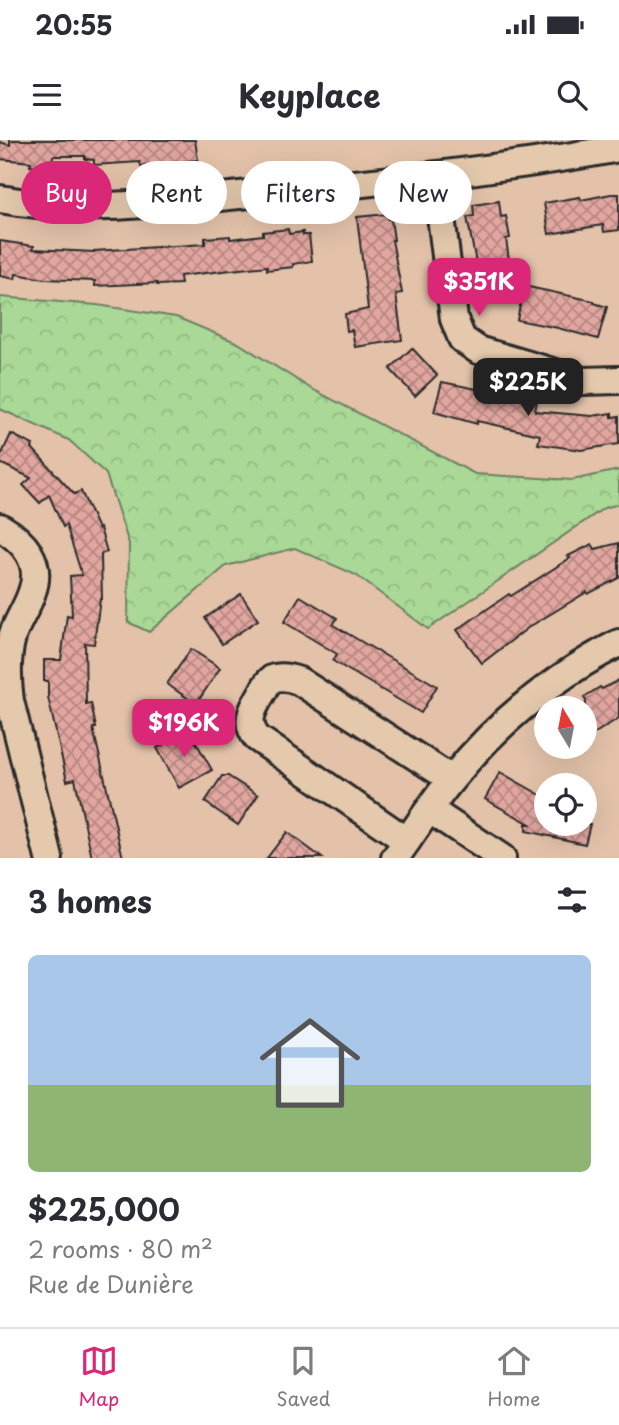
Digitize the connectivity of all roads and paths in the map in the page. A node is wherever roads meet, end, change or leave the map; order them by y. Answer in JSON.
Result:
{"nodes":[{"id":1,"x":619,"y":148,"type":"edge"},
{"id":2,"x":472,"y":171,"type":"edge"},
{"id":3,"x":374,"y":183,"type":"edge"},
{"id":4,"x":0,"y":200,"type":"edge"},
{"id":5,"x":442,"y":224,"type":"edge"},
{"id":6,"x":619,"y":380,"type":"edge"},
{"id":7,"x":0,"y":527,"type":"edge"},
{"id":8,"x":619,"y":643,"type":"edge"},
{"id":9,"x":451,"y":779,"type":"junction"},
{"id":10,"x":430,"y":810,"type":"junction"},
{"id":11,"x":401,"y":849,"type":"edge"},
{"id":12,"x":49,"y":858,"type":"edge"},
{"id":13,"x":502,"y":858,"type":"edge"}],
"edges":[{"from":1,"to":2,"type":"street"},
{"from":3,"to":4,"type":"street"},
{"from":5,"to":6,"type":"street"},
{"from":7,"to":12,"type":"street"},
{"from":8,"to":9,"type":"street"},
{"from":9,"to":10,"type":"street"},
{"from":9,"to":11,"type":"street"},
{"from":10,"to":11,"type":"street"},
{"from":10,"to":13,"type":"street"}]}
